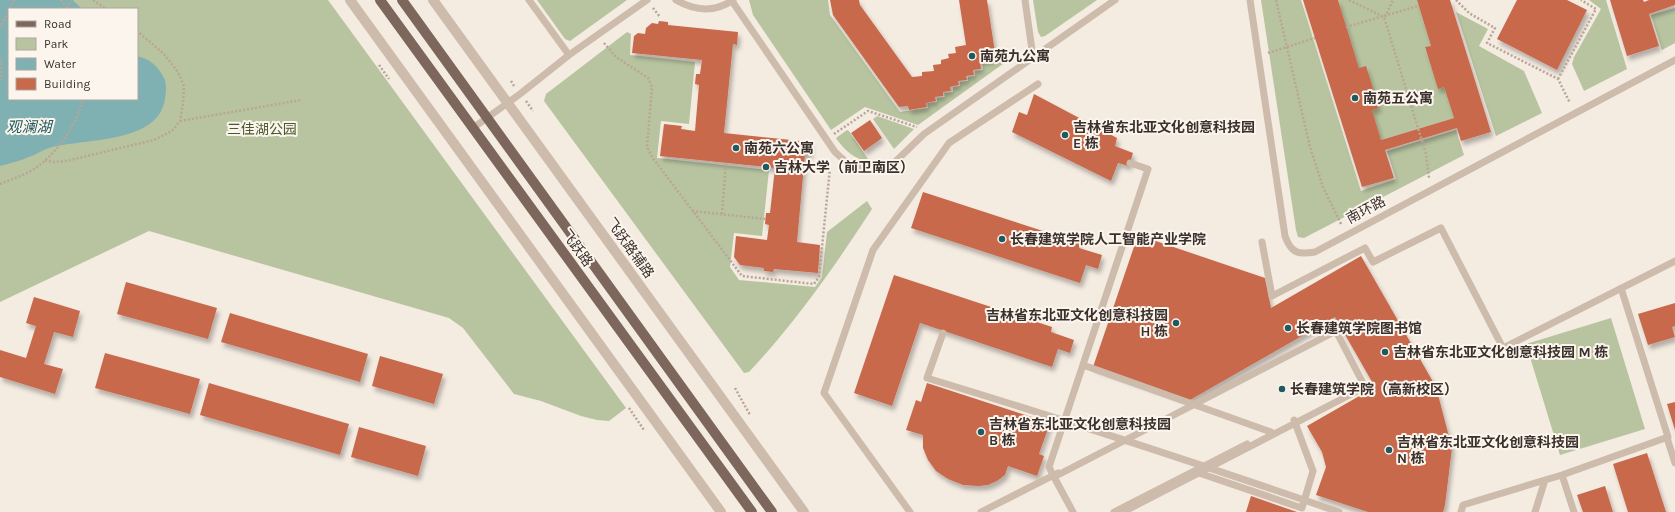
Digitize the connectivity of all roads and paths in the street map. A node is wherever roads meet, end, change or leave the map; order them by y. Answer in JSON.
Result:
{"nodes":[{"id":1,"x":61,"y":0,"type":"edge"},
{"id":2,"x":71,"y":0,"type":"edge"},
{"id":3,"x":93,"y":0,"type":"edge"},
{"id":4,"x":350,"y":0,"type":"edge"},
{"id":5,"x":380,"y":0,"type":"edge"},
{"id":6,"x":402,"y":0,"type":"edge"},
{"id":7,"x":432,"y":0,"type":"edge"},
{"id":8,"x":529,"y":0,"type":"edge"},
{"id":9,"x":647,"y":0,"type":"edge"},
{"id":10,"x":676,"y":0,"type":"edge"},
{"id":11,"x":1025,"y":0,"type":"edge"},
{"id":12,"x":1115,"y":0,"type":"edge"},
{"id":13,"x":1250,"y":0,"type":"edge"},
{"id":14,"x":1276,"y":0,"type":"edge"},
{"id":15,"x":1349,"y":0,"type":"edge"},
{"id":16,"x":1393,"y":0,"type":"edge"},
{"id":17,"x":1456,"y":0,"type":"edge"},
{"id":18,"x":1581,"y":0,"type":"edge"},
{"id":19,"x":732,"y":1,"type":"edge"},
{"id":20,"x":1418,"y":6,"type":"dead end"},
{"id":21,"x":67,"y":8,"type":"edge"},
{"id":22,"x":105,"y":8,"type":"edge"},
{"id":23,"x":8,"y":12,"type":"edge"},
{"id":24,"x":1384,"y":17,"type":"junction"},
{"id":25,"x":0,"y":28,"type":"edge"},
{"id":26,"x":1346,"y":28,"type":"dead end"},
{"id":27,"x":138,"y":32,"type":"edge"},
{"id":28,"x":598,"y":35,"type":"junction"},
{"id":29,"x":1315,"y":38,"type":"dead end"},
{"id":30,"x":1287,"y":48,"type":"junction"},
{"id":31,"x":569,"y":55,"type":"junction"},
{"id":32,"x":1033,"y":57,"type":"junction"},
{"id":33,"x":1258,"y":57,"type":"junction"},
{"id":34,"x":0,"y":60,"type":"edge"},
{"id":35,"x":1675,"y":60,"type":"edge"},
{"id":36,"x":379,"y":65,"type":"dead end"},
{"id":37,"x":389,"y":79,"type":"dead end"},
{"id":38,"x":1558,"y":79,"type":"junction"},
{"id":39,"x":0,"y":80,"type":"edge"},
{"id":40,"x":1038,"y":84,"type":"dead end"},
{"id":41,"x":84,"y":100,"type":"edge"},
{"id":42,"x":301,"y":100,"type":"dead end"},
{"id":43,"x":507,"y":103,"type":"junction"},
{"id":44,"x":1570,"y":103,"type":"dead end"},
{"id":45,"x":487,"y":117,"type":"junction"},
{"id":46,"x":180,"y":121,"type":"junction"},
{"id":47,"x":472,"y":128,"type":"junction"},
{"id":48,"x":919,"y":128,"type":"dead end"},
{"id":49,"x":826,"y":139,"type":"junction"},
{"id":50,"x":45,"y":160,"type":"junction"},
{"id":51,"x":726,"y":163,"type":"dead end"},
{"id":52,"x":1130,"y":163,"type":"dead end"},
{"id":53,"x":830,"y":168,"type":"dead end"},
{"id":54,"x":1429,"y":178,"type":"dead end"},
{"id":55,"x":0,"y":184,"type":"edge"},
{"id":56,"x":692,"y":211,"type":"junction"},
{"id":57,"x":722,"y":214,"type":"junction"},
{"id":58,"x":766,"y":218,"type":"dead end"},
{"id":59,"x":1341,"y":224,"type":"dead end"},
{"id":60,"x":1262,"y":242,"type":"dead end"},
{"id":61,"x":1675,"y":261,"type":"edge"},
{"id":62,"x":1621,"y":288,"type":"junction"},
{"id":63,"x":943,"y":333,"type":"dead end"},
{"id":64,"x":1083,"y":365,"type":"junction"},
{"id":65,"x":1194,"y":404,"type":"junction"},
{"id":66,"x":629,"y":408,"type":"dead end"},
{"id":67,"x":1065,"y":420,"type":"junction"},
{"id":68,"x":1294,"y":420,"type":"junction"},
{"id":69,"x":644,"y":430,"type":"dead end"},
{"id":70,"x":1271,"y":432,"type":"junction"},
{"id":71,"x":1667,"y":438,"type":"junction"},
{"id":72,"x":1125,"y":440,"type":"junction"},
{"id":73,"x":1675,"y":463,"type":"edge"},
{"id":74,"x":1209,"y":467,"type":"junction"},
{"id":75,"x":1194,"y":471,"type":"junction"},
{"id":76,"x":1562,"y":475,"type":"junction"},
{"id":77,"x":1054,"y":477,"type":"junction"},
{"id":78,"x":1545,"y":480,"type":"junction"},
{"id":79,"x":721,"y":512,"type":"edge"},
{"id":80,"x":752,"y":512,"type":"edge"},
{"id":81,"x":772,"y":512,"type":"edge"},
{"id":82,"x":804,"y":512,"type":"edge"},
{"id":83,"x":910,"y":512,"type":"edge"},
{"id":84,"x":981,"y":512,"type":"edge"},
{"id":85,"x":1073,"y":512,"type":"edge"},
{"id":86,"x":1114,"y":512,"type":"edge"},
{"id":87,"x":1123,"y":512,"type":"edge"},
{"id":88,"x":1339,"y":512,"type":"edge"},
{"id":89,"x":1461,"y":512,"type":"edge"},
{"id":90,"x":1535,"y":512,"type":"edge"},
{"id":91,"x":1574,"y":512,"type":"edge"}],
"edges":[{"from":1,"to":21,"type":"path"},
{"from":2,"to":21,"type":"path"},
{"from":3,"to":22,"type":"path"},
{"from":4,"to":79,"type":"street"},
{"from":5,"to":47,"type":"main road","name":"飞跃路"},
{"from":6,"to":45,"type":"main road","name":"飞跃路"},
{"from":7,"to":43,"type":"street","name":"飞跃路辅路"},
{"from":8,"to":31,"type":"lane"},
{"from":9,"to":28,"type":"lane"},
{"from":10,"to":19,"type":"lane"},
{"from":11,"to":32,"type":"lane"},
{"from":12,"to":32,"type":"lane"},
{"from":13,"to":33,"type":"lane","name":"南环路"},
{"from":14,"to":30,"type":"path"},
{"from":15,"to":24,"type":"path"},
{"from":16,"to":24,"type":"path"},
{"from":17,"to":38,"type":"path"},
{"from":18,"to":38,"type":"path"},
{"from":19,"to":49,"type":"lane"},
{"from":20,"to":24,"type":"path"},
{"from":23,"to":25,"type":"path"},
{"from":24,"to":26,"type":"path"},
{"from":24,"to":54,"type":"path"},
{"from":27,"to":46,"type":"path"},
{"from":28,"to":31,"type":"lane"},
{"from":28,"to":56,"type":"path"},
{"from":29,"to":30,"type":"path"},
{"from":30,"to":33,"type":"path"},
{"from":30,"to":59,"type":"path"},
{"from":31,"to":43,"type":"lane"},
{"from":32,"to":49,"type":"lane"},
{"from":33,"to":35,"type":"lane","name":"南环路"},
{"from":34,"to":39,"type":"path"},
{"from":36,"to":37,"type":"path"},
{"from":38,"to":44,"type":"path"},
{"from":40,"to":83,"type":"lane"},
{"from":41,"to":50,"type":"path"},
{"from":42,"to":46,"type":"path"},
{"from":43,"to":45,"type":"lane"},
{"from":43,"to":82,"type":"street","name":"飞跃路辅路"},
{"from":45,"to":47,"type":"lane"},
{"from":45,"to":81,"type":"main road","name":"飞跃路"},
{"from":46,"to":50,"type":"path"},
{"from":47,"to":80,"type":"main road","name":"飞跃路"},
{"from":48,"to":49,"type":"path"},
{"from":50,"to":55,"type":"path"},
{"from":51,"to":57,"type":"path"},
{"from":52,"to":64,"type":"lane","bridge":true},
{"from":53,"to":56,"type":"path"},
{"from":56,"to":57,"type":"path"},
{"from":57,"to":58,"type":"path"},
{"from":60,"to":62,"type":"lane"},
{"from":61,"to":62,"type":"lane"},
{"from":62,"to":71,"type":"lane"},
{"from":63,"to":67,"type":"lane","bridge":true},
{"from":64,"to":65,"type":"lane","bridge":true},
{"from":64,"to":67,"type":"lane","bridge":true},
{"from":65,"to":70,"type":"lane","bridge":true},
{"from":65,"to":72,"type":"lane","bridge":true},
{"from":65,"to":74,"type":"lane","bridge":true},
{"from":66,"to":69,"type":"path"},
{"from":67,"to":72,"type":"lane","bridge":true},
{"from":67,"to":77,"type":"lane","bridge":true},
{"from":68,"to":70,"type":"lane"},
{"from":68,"to":75,"type":"lane"},
{"from":68,"to":84,"type":"lane"},
{"from":70,"to":75,"type":"lane"},
{"from":71,"to":73,"type":"lane"},
{"from":71,"to":76,"type":"lane"},
{"from":72,"to":74,"type":"lane","bridge":true},
{"from":72,"to":77,"type":"lane","bridge":true},
{"from":74,"to":87,"type":"lane","bridge":true},
{"from":74,"to":88,"type":"lane","bridge":true},
{"from":75,"to":86,"type":"lane"},
{"from":76,"to":78,"type":"lane"},
{"from":76,"to":91,"type":"lane"},
{"from":77,"to":85,"type":"lane"},
{"from":78,"to":89,"type":"lane"},
{"from":78,"to":90,"type":"lane"}]}
